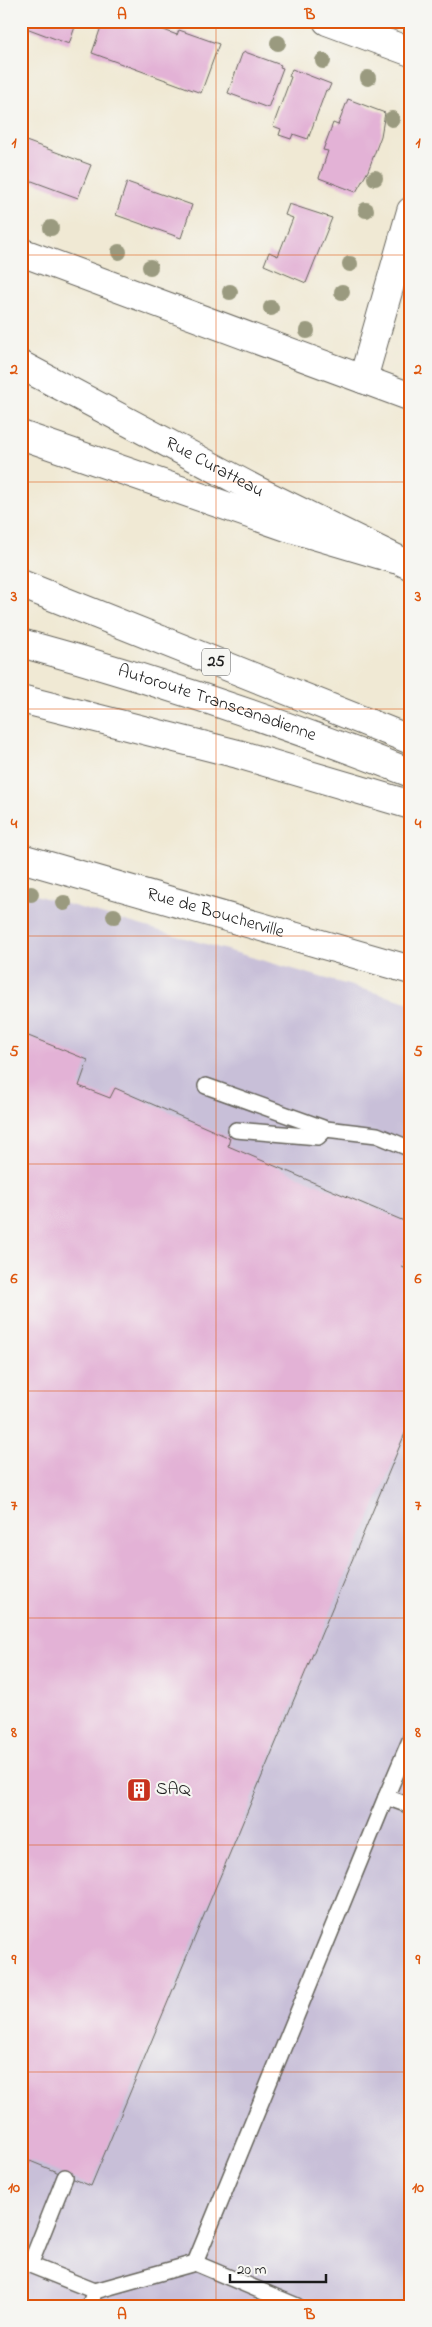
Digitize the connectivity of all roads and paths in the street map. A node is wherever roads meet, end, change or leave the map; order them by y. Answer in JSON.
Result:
{"nodes":[{"id":1,"x":327,"y":21,"type":"edge"},
{"id":2,"x":411,"y":52,"type":"edge"},
{"id":3,"x":411,"y":211,"type":"edge"},
{"id":4,"x":21,"y":252,"type":"edge"},
{"id":5,"x":21,"y":365,"type":"edge"},
{"id":6,"x":363,"y":379,"type":"junction"},
{"id":7,"x":411,"y":397,"type":"edge"},
{"id":8,"x":21,"y":435,"type":"edge"},
{"id":9,"x":403,"y":562,"type":"edge"},
{"id":10,"x":21,"y":584,"type":"edge"},
{"id":11,"x":21,"y":643,"type":"edge"},
{"id":12,"x":21,"y":699,"type":"edge"},
{"id":13,"x":411,"y":740,"type":"edge"},
{"id":14,"x":411,"y":773,"type":"edge"},
{"id":15,"x":411,"y":805,"type":"edge"},
{"id":16,"x":21,"y":858,"type":"edge"},
{"id":17,"x":411,"y":970,"type":"edge"},
{"id":18,"x":206,"y":1086,"type":"dead end"},
{"id":19,"x":236,"y":1130,"type":"dead end"},
{"id":20,"x":326,"y":1130,"type":"junction"},
{"id":21,"x":411,"y":1149,"type":"edge"},
{"id":22,"x":411,"y":1738,"type":"edge"},
{"id":23,"x":386,"y":1797,"type":"junction"},
{"id":24,"x":411,"y":1806,"type":"edge"},
{"id":25,"x":65,"y":2177,"type":"dead end"},
{"id":26,"x":195,"y":2263,"type":"junction"},
{"id":27,"x":95,"y":2291,"type":"junction"},
{"id":28,"x":89,"y":2306,"type":"edge"},
{"id":29,"x":297,"y":2306,"type":"edge"}],
"edges":[{"from":1,"to":2,"type":"main road"},
{"from":3,"to":6,"type":"main road"},
{"from":4,"to":6,"type":"main road"},
{"from":5,"to":9,"type":"main road","name":"Rue Curatteau"},
{"from":6,"to":7,"type":"main road"},
{"from":8,"to":9,"type":"main road"},
{"from":10,"to":13,"type":"main road","name":"Autoroute Transcanadienne","number":"25"},
{"from":11,"to":14,"type":"main road","name":"Autoroute Transcanadienne","number":"25"},
{"from":12,"to":15,"type":"main road"},
{"from":16,"to":17,"type":"main road","name":"Rue de Boucherville"},
{"from":18,"to":20,"type":"lane"},
{"from":19,"to":20,"type":"lane"},
{"from":20,"to":21,"type":"lane"},
{"from":22,"to":23,"type":"lane"},
{"from":23,"to":24,"type":"lane"},
{"from":23,"to":26,"type":"lane"},
{"from":25,"to":27,"type":"lane"},
{"from":26,"to":27,"type":"lane"},
{"from":26,"to":29,"type":"lane"},
{"from":27,"to":28,"type":"lane"}]}
